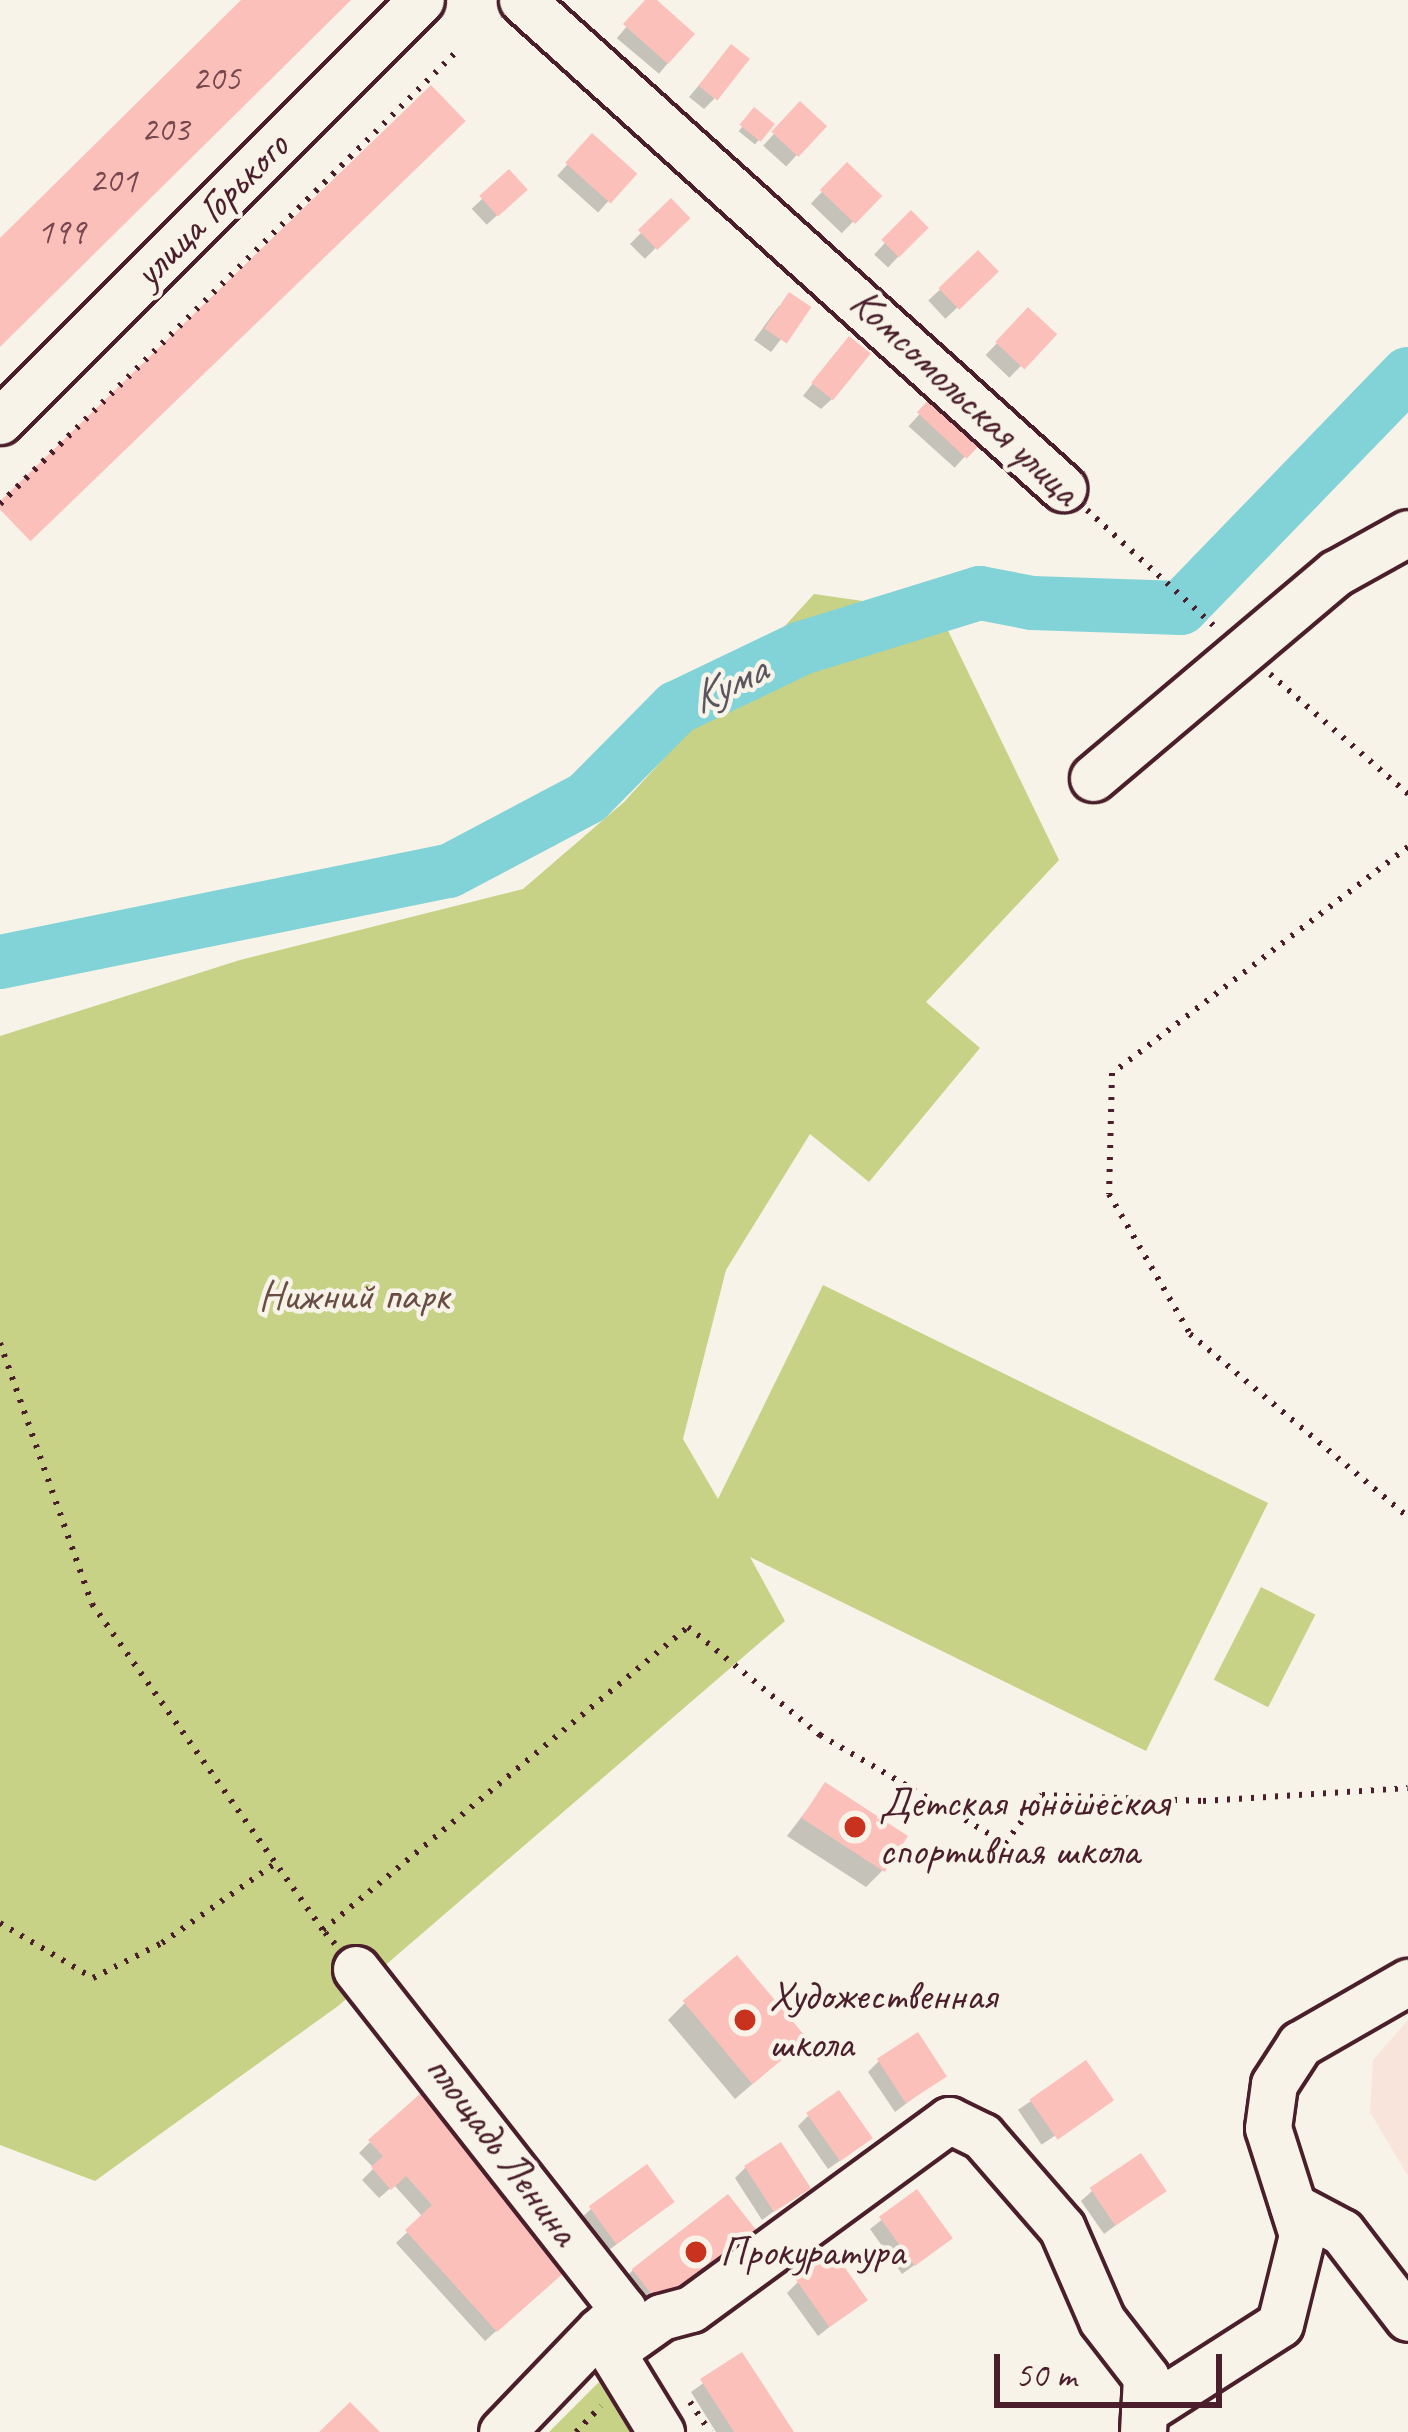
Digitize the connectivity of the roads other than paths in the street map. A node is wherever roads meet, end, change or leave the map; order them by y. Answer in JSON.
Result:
{"nodes":[{"id":1,"x":422,"y":0,"type":"edge"},
{"id":2,"x":523,"y":0,"type":"edge"},
{"id":3,"x":0,"y":421,"type":"edge"},
{"id":4,"x":1063,"y":488,"type":"road end"},
{"id":5,"x":1408,"y":533,"type":"edge"},
{"id":6,"x":1093,"y":778,"type":"dead end"},
{"id":7,"x":356,"y":1969,"type":"road end"},
{"id":8,"x":1408,"y":1982,"type":"edge"},
{"id":9,"x":1293,"y":2206,"type":"junction"},
{"id":10,"x":1408,"y":2318,"type":"edge"},
{"id":11,"x":606,"y":2342,"type":"junction"},
{"id":12,"x":1144,"y":2421,"type":"edge"},
{"id":13,"x":502,"y":2432,"type":"edge"},
{"id":14,"x":661,"y":2432,"type":"edge"}],
"edges":[{"from":1,"to":3,"type":"street","name":"улица Горького"},
{"from":2,"to":4,"type":"street","name":"Комсомольская улица"},
{"from":5,"to":6,"type":"street"},
{"from":7,"to":11,"type":"street","name":"площадь Ленина"},
{"from":8,"to":9,"type":"street"},
{"from":9,"to":10,"type":"street"},
{"from":9,"to":12,"type":"street"},
{"from":11,"to":12,"type":"street"},
{"from":11,"to":13,"type":"street"},
{"from":11,"to":14,"type":"street"}]}
